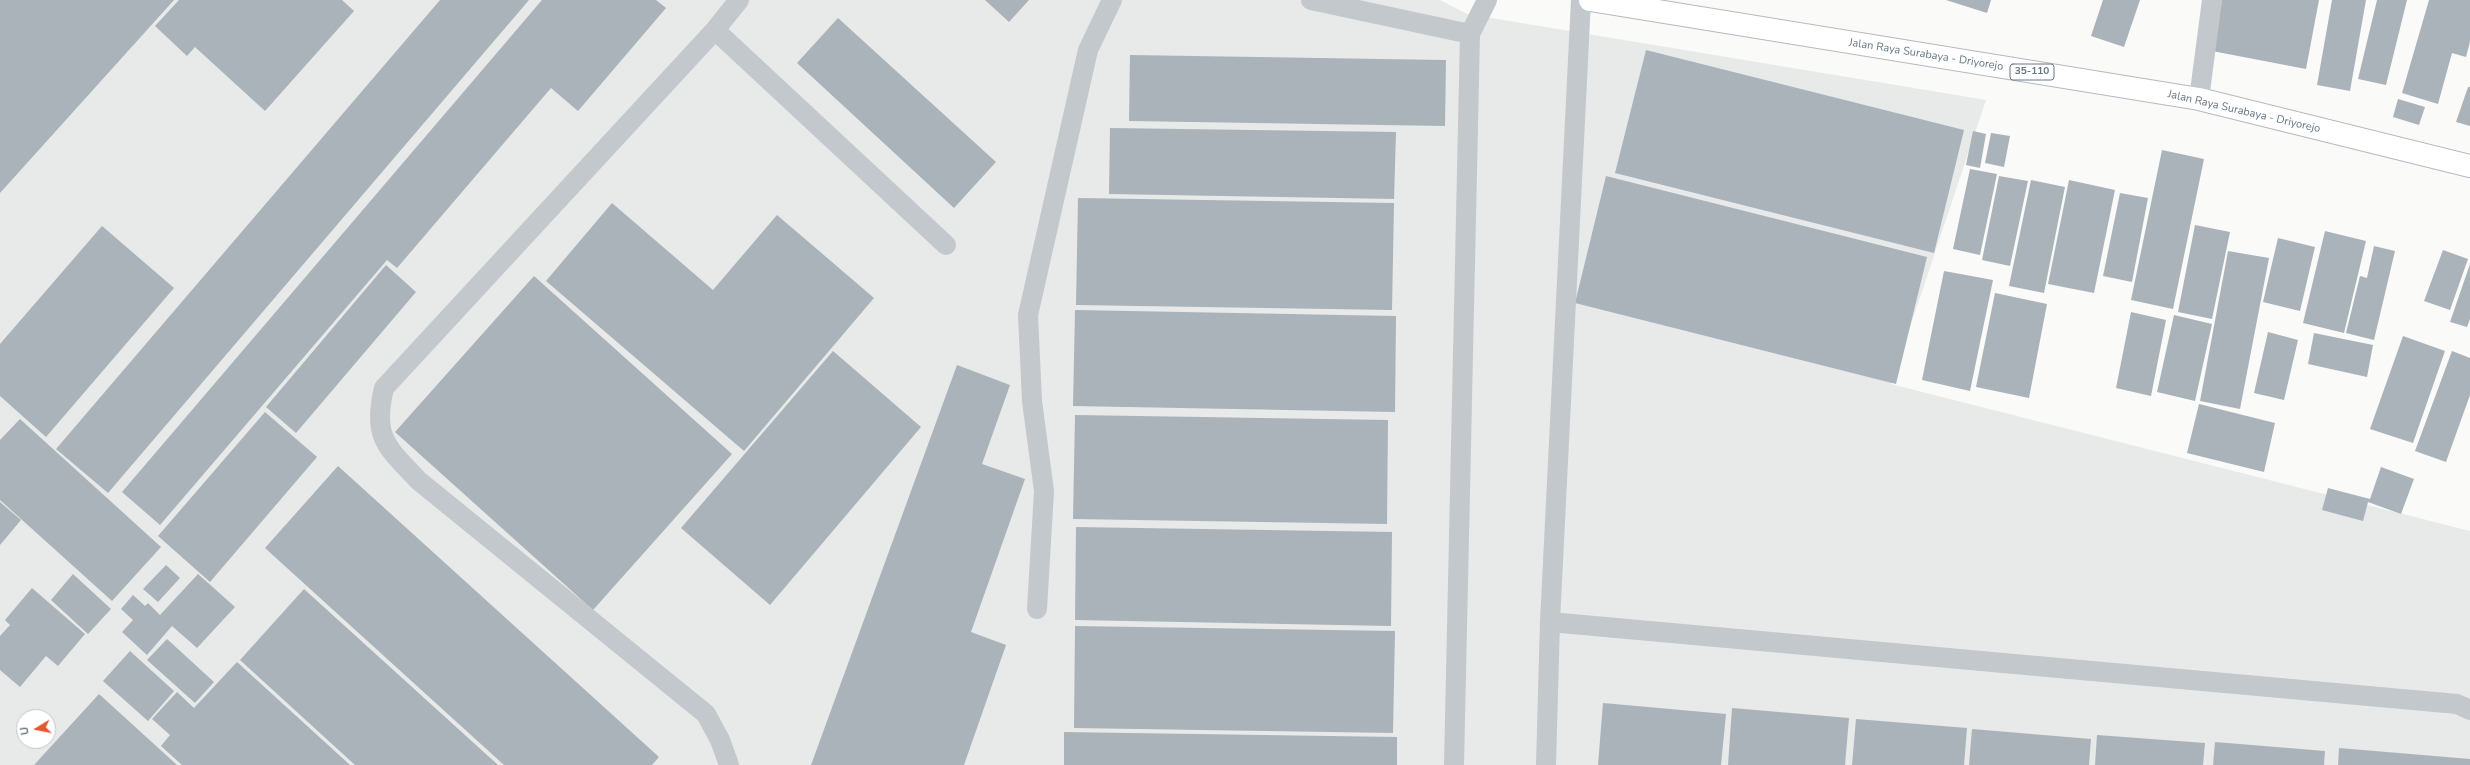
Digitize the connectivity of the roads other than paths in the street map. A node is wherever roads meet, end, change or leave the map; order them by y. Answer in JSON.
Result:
{"nodes":[{"id":1,"x":739,"y":0,"type":"edge"},
{"id":2,"x":1112,"y":0,"type":"edge"},
{"id":3,"x":1311,"y":0,"type":"edge"},
{"id":4,"x":1487,"y":0,"type":"edge"},
{"id":5,"x":1581,"y":0,"type":"edge"},
{"id":6,"x":1590,"y":0,"type":"edge"},
{"id":7,"x":2212,"y":0,"type":"edge"},
{"id":8,"x":715,"y":30,"type":"junction"},
{"id":9,"x":1470,"y":34,"type":"junction"},
{"id":10,"x":2198,"y":99,"type":"junction"},
{"id":11,"x":2470,"y":166,"type":"edge"},
{"id":12,"x":946,"y":245,"type":"dead end"},
{"id":13,"x":1038,"y":609,"type":"dead end"},
{"id":14,"x":1550,"y":622,"type":"junction"},
{"id":15,"x":2470,"y":710,"type":"edge"},
{"id":16,"x":729,"y":765,"type":"edge"},
{"id":17,"x":1454,"y":765,"type":"edge"},
{"id":18,"x":1546,"y":765,"type":"edge"}],
"edges":[{"from":1,"to":8,"type":"lane"},
{"from":2,"to":13,"type":"lane"},
{"from":3,"to":9,"type":"lane"},
{"from":4,"to":9,"type":"lane"},
{"from":5,"to":14,"type":"lane"},
{"from":6,"to":10,"type":"main road","name":"Jalan Raya Surabaya - Driyorejo","number":"35-110"},
{"from":7,"to":10,"type":"lane"},
{"from":8,"to":12,"type":"lane"},
{"from":8,"to":16,"type":"lane"},
{"from":9,"to":17,"type":"lane"},
{"from":10,"to":11,"type":"main road","name":"Jalan Raya Surabaya - Driyorejo","number":"35-110"},
{"from":14,"to":15,"type":"lane"},
{"from":14,"to":18,"type":"lane"}]}
